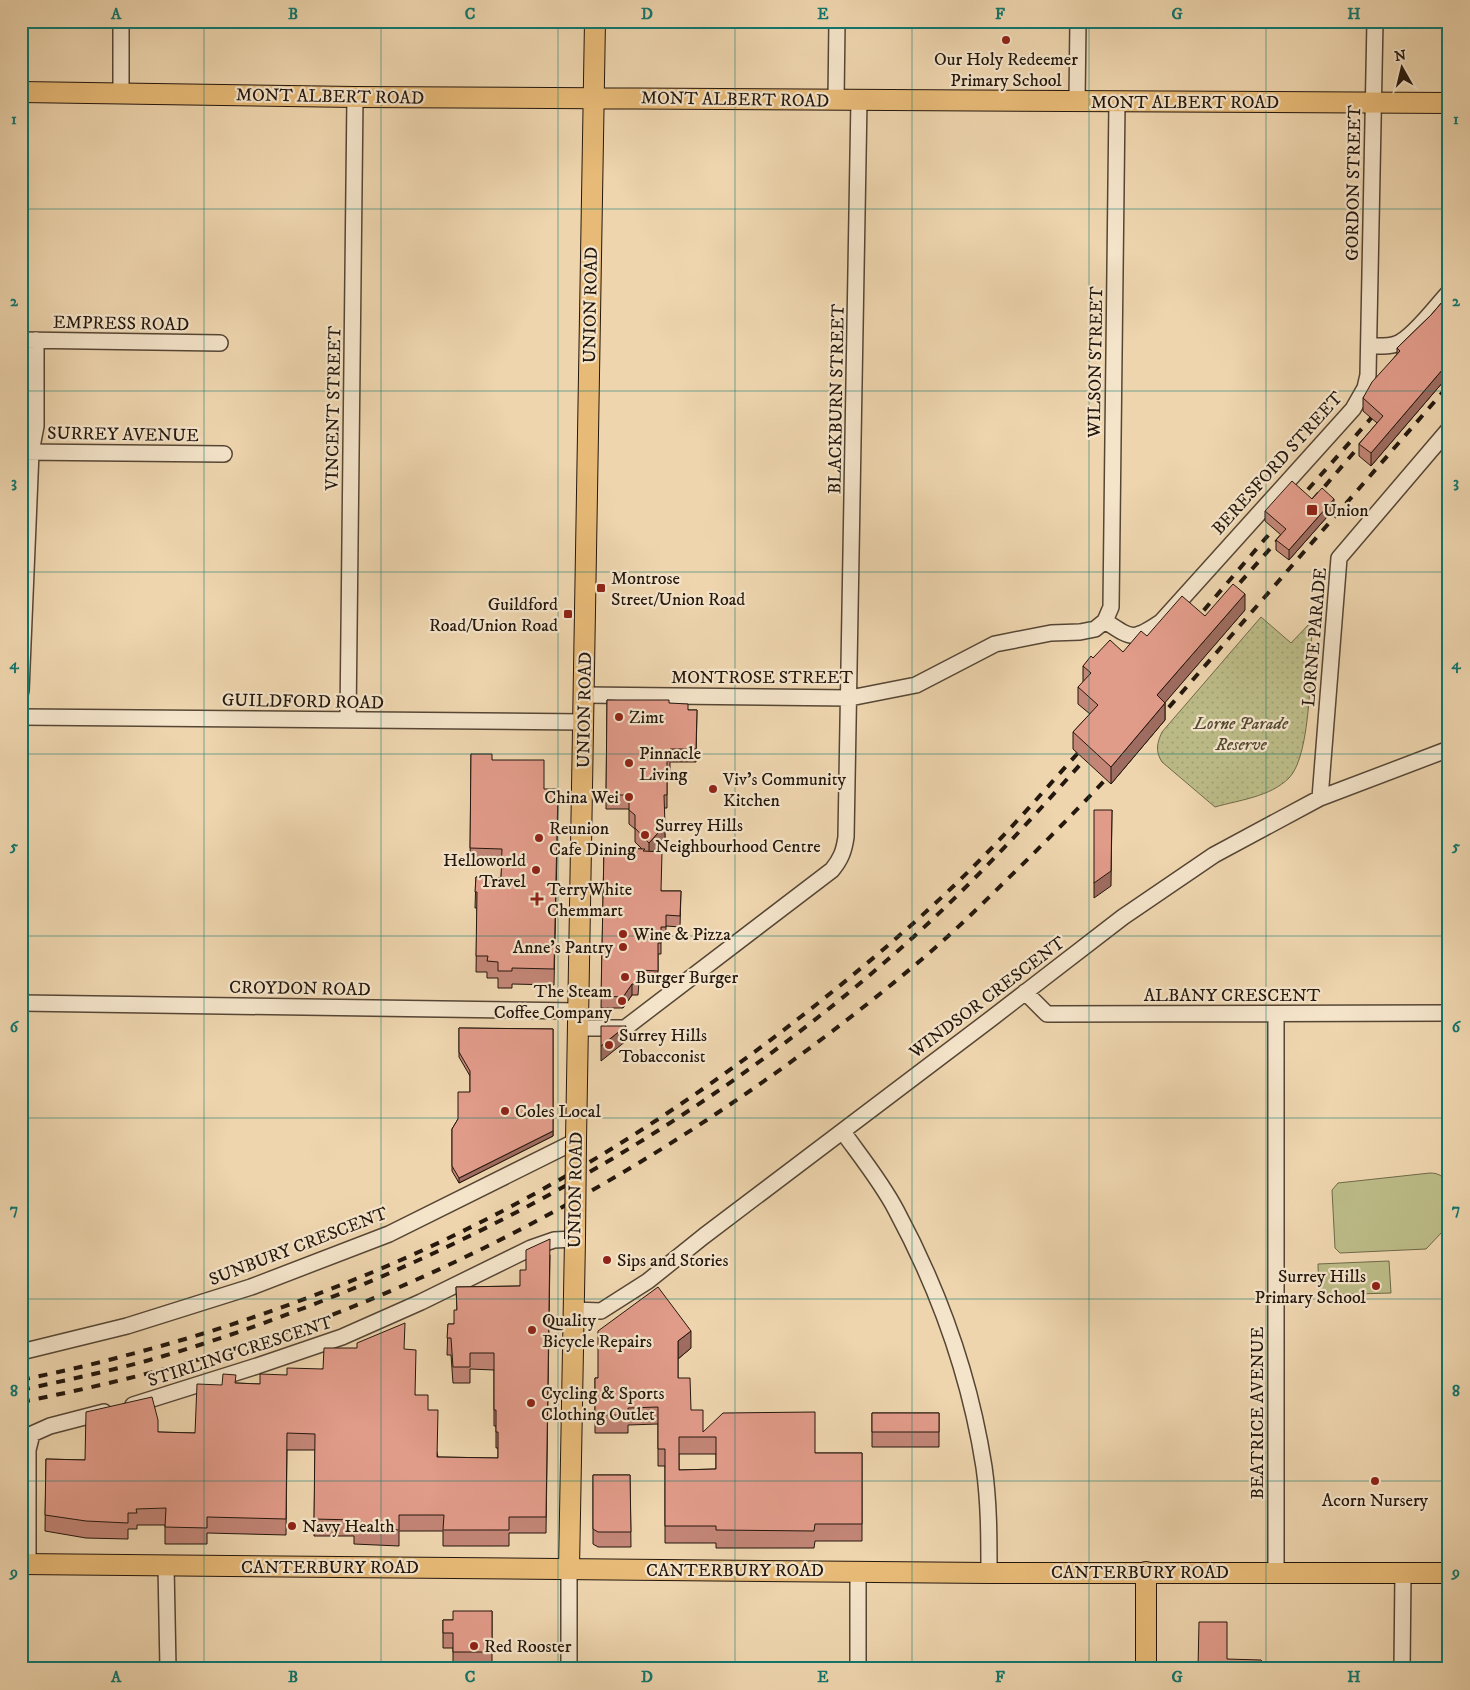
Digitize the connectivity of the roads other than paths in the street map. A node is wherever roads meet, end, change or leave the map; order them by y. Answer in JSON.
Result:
{"nodes":[{"id":1,"x":121,"y":21,"type":"edge"},
{"id":2,"x":595,"y":21,"type":"edge"},
{"id":3,"x":837,"y":21,"type":"edge"},
{"id":4,"x":1078,"y":21,"type":"edge"},
{"id":5,"x":1375,"y":21,"type":"edge"},
{"id":6,"x":21,"y":92,"type":"edge"},
{"id":7,"x":121,"y":93,"type":"junction"},
{"id":8,"x":355,"y":97,"type":"junction"},
{"id":9,"x":594,"y":98,"type":"junction"},
{"id":10,"x":836,"y":100,"type":"junction"},
{"id":11,"x":859,"y":100,"type":"junction"},
{"id":12,"x":1077,"y":101,"type":"junction"},
{"id":13,"x":1117,"y":102,"type":"junction"},
{"id":14,"x":1374,"y":103,"type":"junction"},
{"id":15,"x":1449,"y":103,"type":"edge"},
{"id":16,"x":1449,"y":292,"type":"edge"},
{"id":17,"x":29,"y":340,"type":"edge"},
{"id":18,"x":220,"y":343,"type":"dead end"},
{"id":19,"x":1368,"y":346,"type":"junction"},
{"id":20,"x":1449,"y":429,"type":"edge"},
{"id":21,"x":26,"y":452,"type":"edge"},
{"id":22,"x":224,"y":454,"type":"dead end"},
{"id":23,"x":1105,"y":621,"type":"junction"},
{"id":24,"x":21,"y":691,"type":"edge"},
{"id":25,"x":584,"y":695,"type":"junction"},
{"id":26,"x":850,"y":698,"type":"junction"},
{"id":27,"x":21,"y":717,"type":"edge"},
{"id":28,"x":348,"y":720,"type":"junction"},
{"id":29,"x":584,"y":722,"type":"junction"},
{"id":30,"x":1449,"y":749,"type":"edge"},
{"id":31,"x":1320,"y":798,"type":"junction"},
{"id":32,"x":1024,"y":992,"type":"junction"},
{"id":33,"x":21,"y":1003,"type":"edge"},
{"id":34,"x":1449,"y":1013,"type":"edge"},
{"id":35,"x":1276,"y":1014,"type":"junction"},
{"id":36,"x":578,"y":1019,"type":"junction"},
{"id":37,"x":844,"y":1132,"type":"junction"},
{"id":38,"x":576,"y":1141,"type":"junction"},
{"id":39,"x":575,"y":1239,"type":"junction"},
{"id":40,"x":573,"y":1310,"type":"junction"},
{"id":41,"x":21,"y":1352,"type":"edge"},
{"id":42,"x":25,"y":1564,"type":"edge"},
{"id":43,"x":166,"y":1566,"type":"junction"},
{"id":44,"x":569,"y":1569,"type":"junction"},
{"id":45,"x":858,"y":1571,"type":"junction"},
{"id":46,"x":989,"y":1572,"type":"junction"},
{"id":47,"x":1146,"y":1572,"type":"junction"},
{"id":48,"x":1276,"y":1572,"type":"junction"},
{"id":49,"x":1402,"y":1573,"type":"junction"},
{"id":50,"x":1449,"y":1573,"type":"edge"},
{"id":51,"x":168,"y":1669,"type":"edge"},
{"id":52,"x":569,"y":1669,"type":"edge"},
{"id":53,"x":858,"y":1669,"type":"edge"},
{"id":54,"x":1146,"y":1669,"type":"edge"},
{"id":55,"x":1402,"y":1669,"type":"edge"}],
"edges":[{"from":1,"to":7,"type":"street"},
{"from":2,"to":9,"type":"main road","name":"UNION ROAD"},
{"from":3,"to":10,"type":"street"},
{"from":4,"to":12,"type":"street"},
{"from":5,"to":14,"type":"street","name":"GORDON STREET"},
{"from":6,"to":7,"type":"main road","name":"MONT ALBERT ROAD"},
{"from":7,"to":8,"type":"main road","name":"MONT ALBERT ROAD"},
{"from":8,"to":9,"type":"main road","name":"MONT ALBERT ROAD"},
{"from":8,"to":28,"type":"street","name":"VINCENT STREET"},
{"from":9,"to":10,"type":"main road","name":"MONT ALBERT ROAD"},
{"from":9,"to":25,"type":"main road","name":"UNION ROAD"},
{"from":10,"to":11,"type":"main road","name":"MONT ALBERT ROAD"},
{"from":11,"to":12,"type":"main road","name":"MONT ALBERT ROAD"},
{"from":11,"to":26,"type":"street","name":"BLACKBURN STREET"},
{"from":12,"to":13,"type":"main road","name":"MONT ALBERT ROAD"},
{"from":13,"to":14,"type":"main road","name":"MONT ALBERT ROAD"},
{"from":13,"to":23,"type":"street","name":"WILSON STREET"},
{"from":14,"to":15,"type":"main road","name":"MONT ALBERT ROAD"},
{"from":14,"to":19,"type":"street","name":"GORDON STREET"},
{"from":16,"to":19,"type":"street"},
{"from":17,"to":18,"type":"street","name":"EMPRESS ROAD"},
{"from":17,"to":21,"type":"street"},
{"from":19,"to":23,"type":"street","name":"BERESFORD STREET"},
{"from":20,"to":31,"type":"street","name":"LORNE PARADE"},
{"from":21,"to":22,"type":"street","name":"SURREY AVENUE"},
{"from":21,"to":24,"type":"street"},
{"from":23,"to":26,"type":"street","name":"MONTROSE STREET"},
{"from":25,"to":26,"type":"street","name":"MONTROSE STREET"},
{"from":25,"to":29,"type":"main road","name":"UNION ROAD"},
{"from":26,"to":36,"type":"street","name":"BLACKBURN STREET"},
{"from":27,"to":28,"type":"street","name":"GUILDFORD ROAD"},
{"from":28,"to":29,"type":"street","name":"GUILDFORD ROAD"},
{"from":29,"to":36,"type":"main road","name":"UNION ROAD"},
{"from":30,"to":31,"type":"street","name":"WINDSOR CRESCENT"},
{"from":31,"to":32,"type":"street","name":"WINDSOR CRESCENT"},
{"from":32,"to":35,"type":"street","name":"ALBANY CRESCENT"},
{"from":32,"to":37,"type":"street","name":"WINDSOR CRESCENT"},
{"from":33,"to":36,"type":"street","name":"CROYDON ROAD"},
{"from":34,"to":35,"type":"street","name":"ALBANY CRESCENT"},
{"from":35,"to":48,"type":"street","name":"BEATRICE AVENUE"},
{"from":36,"to":38,"type":"main road","name":"UNION ROAD"},
{"from":37,"to":40,"type":"street","name":"WINDSOR CRESCENT"},
{"from":37,"to":46,"type":"street"},
{"from":38,"to":39,"type":"main road","name":"UNION ROAD","bridge":true},
{"from":38,"to":41,"type":"street","name":"SUNBURY CRESCENT"},
{"from":39,"to":40,"type":"main road","name":"UNION ROAD"},
{"from":39,"to":42,"type":"street","name":"STIRLING CRESCENT"},
{"from":40,"to":44,"type":"main road","name":"UNION ROAD"},
{"from":42,"to":43,"type":"main road","name":"CANTERBURY ROAD"},
{"from":43,"to":44,"type":"main road","name":"CANTERBURY ROAD"},
{"from":43,"to":51,"type":"street"},
{"from":44,"to":45,"type":"main road","name":"CANTERBURY ROAD"},
{"from":44,"to":52,"type":"street","name":"UNION ROAD"},
{"from":45,"to":46,"type":"main road","name":"CANTERBURY ROAD"},
{"from":45,"to":53,"type":"street"},
{"from":46,"to":47,"type":"main road","name":"CANTERBURY ROAD"},
{"from":47,"to":48,"type":"main road","name":"CANTERBURY ROAD"},
{"from":47,"to":54,"type":"main road"},
{"from":48,"to":49,"type":"main road","name":"CANTERBURY ROAD"},
{"from":49,"to":50,"type":"main road","name":"CANTERBURY ROAD"},
{"from":49,"to":55,"type":"street"}]}
